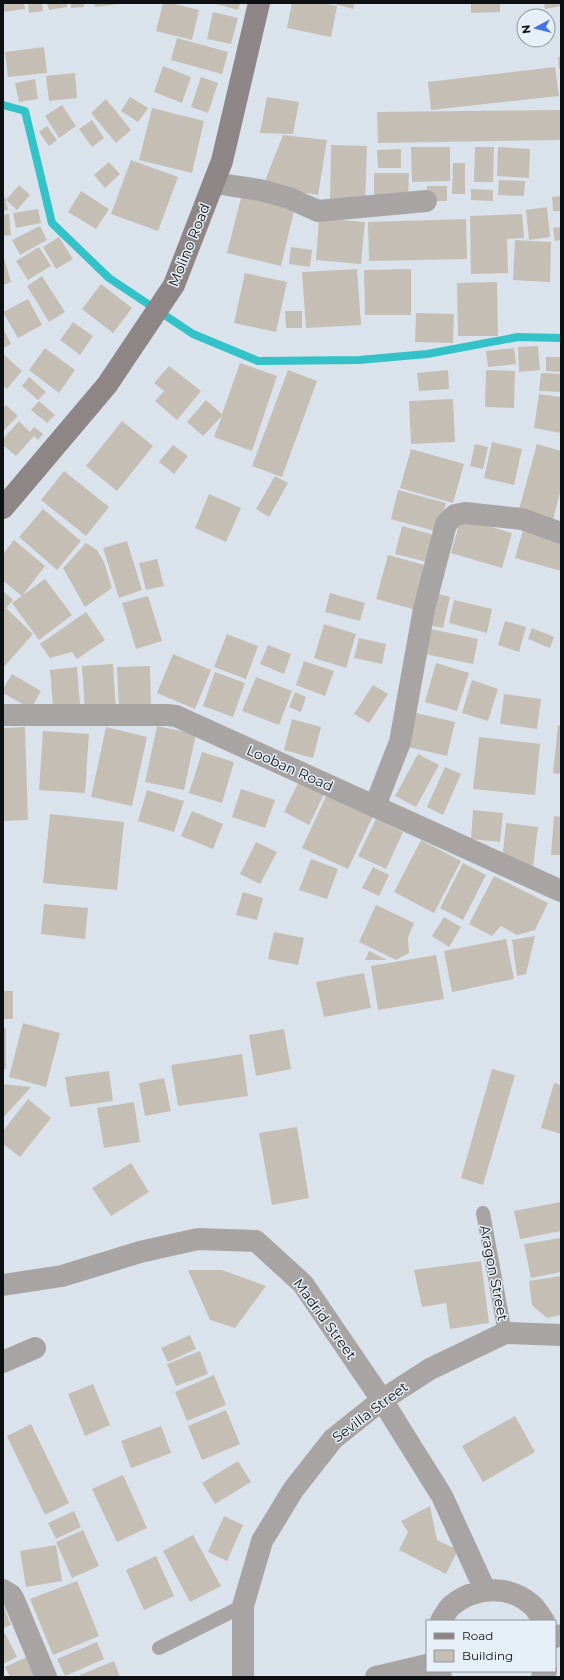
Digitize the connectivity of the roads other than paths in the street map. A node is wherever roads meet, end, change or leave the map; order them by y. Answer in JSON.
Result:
{"nodes":[{"id":1,"x":259,"y":3,"type":"edge"},
{"id":2,"x":214,"y":183,"type":"junction"},
{"id":3,"x":426,"y":201,"type":"dead end"},
{"id":4,"x":3,"y":508,"type":"edge"},
{"id":5,"x":561,"y":533,"type":"edge"},
{"id":6,"x":3,"y":715,"type":"edge"},
{"id":7,"x":374,"y":806,"type":"junction"},
{"id":8,"x":561,"y":891,"type":"edge"},
{"id":9,"x":483,"y":1213,"type":"dead end"},
{"id":10,"x":3,"y":1285,"type":"edge"},
{"id":11,"x":505,"y":1333,"type":"junction"},
{"id":12,"x":561,"y":1335,"type":"edge"},
{"id":13,"x":35,"y":1348,"type":"dead end"},
{"id":14,"x":3,"y":1362,"type":"edge"},
{"id":15,"x":382,"y":1400,"type":"junction"},
{"id":16,"x":3,"y":1590,"type":"edge"},
{"id":17,"x":485,"y":1590,"type":"junction"},
{"id":18,"x":243,"y":1606,"type":"junction"},
{"id":19,"x":442,"y":1620,"type":"edge"},
{"id":20,"x":543,"y":1620,"type":"edge"},
{"id":21,"x":159,"y":1648,"type":"dead end"},
{"id":22,"x":426,"y":1664,"type":"edge"},
{"id":23,"x":46,"y":1677,"type":"edge"},
{"id":24,"x":243,"y":1677,"type":"edge"},
{"id":25,"x":376,"y":1677,"type":"edge"}],
"edges":[{"from":1,"to":2,"type":"main road","name":"Molino Road"},
{"from":2,"to":3,"type":"street"},
{"from":2,"to":4,"type":"main road","name":"Molino Road"},
{"from":5,"to":7,"type":"street"},
{"from":6,"to":7,"type":"street","name":"Looban Road"},
{"from":7,"to":8,"type":"street","name":"Looban Road"},
{"from":9,"to":11,"type":"lane","name":"Aragon Street"},
{"from":10,"to":15,"type":"street","name":"Madrid Street"},
{"from":11,"to":12,"type":"street","name":"Sevilla Street"},
{"from":11,"to":15,"type":"street","name":"Sevilla Street"},
{"from":13,"to":14,"type":"street"},
{"from":15,"to":17,"type":"street","name":"Madrid Street"},
{"from":15,"to":18,"type":"street","name":"Sevilla Street"},
{"from":16,"to":23,"type":"street"},
{"from":17,"to":19,"type":"street"},
{"from":17,"to":20,"type":"street"},
{"from":18,"to":21,"type":"lane"},
{"from":18,"to":24,"type":"street","name":"Sevilla Street"},
{"from":22,"to":25,"type":"street"}]}
